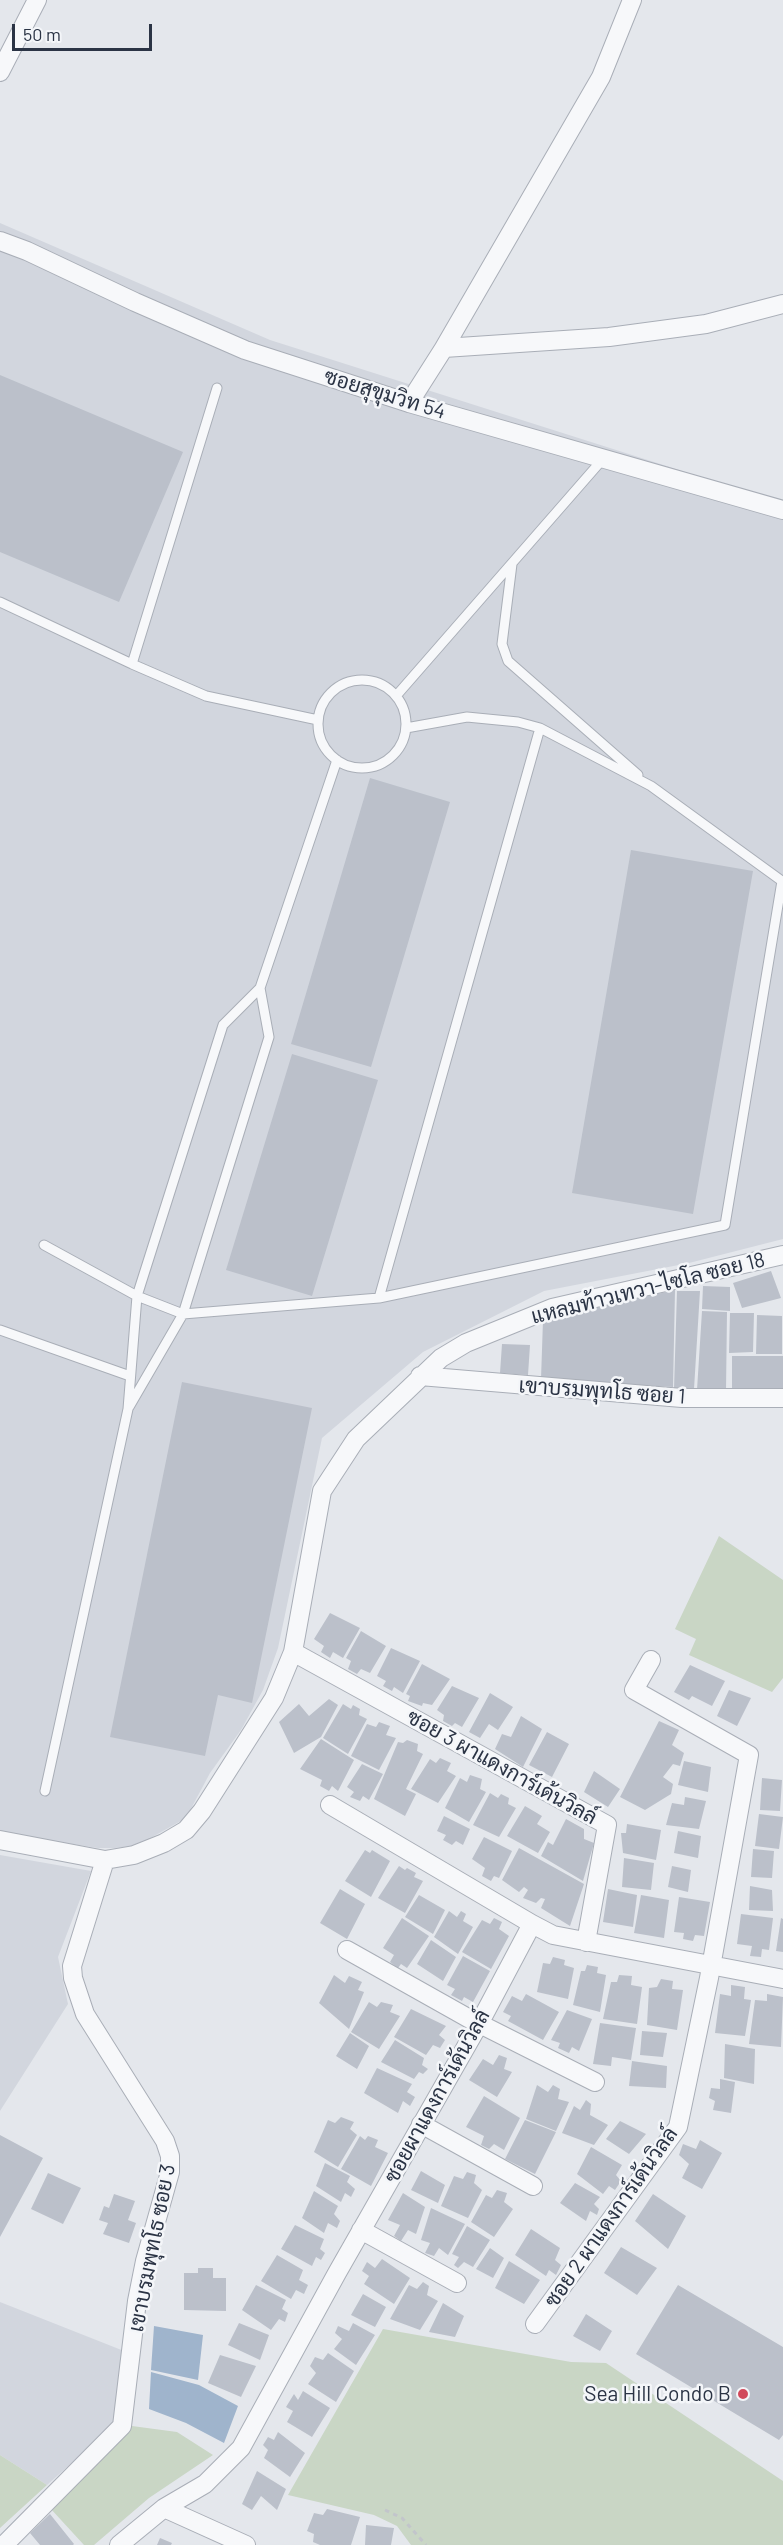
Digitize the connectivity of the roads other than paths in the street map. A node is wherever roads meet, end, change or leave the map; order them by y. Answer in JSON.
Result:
{"nodes":[{"id":1,"x":37,"y":0,"type":"edge"},
{"id":2,"x":632,"y":0,"type":"edge"},
{"id":3,"x":0,"y":72,"type":"edge"},
{"id":4,"x":0,"y":241,"type":"edge"},
{"id":5,"x":783,"y":304,"type":"edge"},
{"id":6,"x":444,"y":348,"type":"junction"},
{"id":7,"x":217,"y":388,"type":"dead end"},
{"id":8,"x":409,"y":403,"type":"junction"},
{"id":9,"x":602,"y":459,"type":"junction"},
{"id":10,"x":783,"y":510,"type":"edge"},
{"id":11,"x":513,"y":562,"type":"junction"},
{"id":12,"x":0,"y":602,"type":"edge"},
{"id":13,"x":132,"y":664,"type":"junction"},
{"id":14,"x":396,"y":696,"type":"junction"},
{"id":15,"x":318,"y":720,"type":"junction"},
{"id":16,"x":406,"y":728,"type":"junction"},
{"id":17,"x":540,"y":728,"type":"junction"},
{"id":18,"x":337,"y":760,"type":"junction"},
{"id":19,"x":651,"y":786,"type":"junction"},
{"id":20,"x":260,"y":988,"type":"junction"},
{"id":21,"x":44,"y":1245,"type":"dead end"},
{"id":22,"x":783,"y":1255,"type":"edge"},
{"id":23,"x":137,"y":1296,"type":"junction"},
{"id":24,"x":380,"y":1298,"type":"junction"},
{"id":25,"x":183,"y":1314,"type":"junction"},
{"id":26,"x":0,"y":1330,"type":"edge"},
{"id":27,"x":130,"y":1376,"type":"junction"},
{"id":28,"x":420,"y":1376,"type":"junction"},
{"id":29,"x":783,"y":1398,"type":"edge"},
{"id":30,"x":128,"y":1409,"type":"junction"},
{"id":31,"x":293,"y":1652,"type":"junction"},
{"id":32,"x":651,"y":1660,"type":"dead end"},
{"id":33,"x":45,"y":1791,"type":"dead end"},
{"id":34,"x":330,"y":1805,"type":"dead end"},
{"id":35,"x":0,"y":1840,"type":"edge"},
{"id":36,"x":105,"y":1860,"type":"junction"},
{"id":37,"x":532,"y":1924,"type":"junction"},
{"id":38,"x":586,"y":1942,"type":"junction"},
{"id":39,"x":346,"y":1950,"type":"dead end"},
{"id":40,"x":711,"y":1966,"type":"junction"},
{"id":41,"x":783,"y":1979,"type":"edge"},
{"id":42,"x":478,"y":2024,"type":"junction"},
{"id":43,"x":595,"y":2082,"type":"dead end"},
{"id":44,"x":421,"y":2124,"type":"junction"},
{"id":45,"x":533,"y":2186,"type":"dead end"},
{"id":46,"x":361,"y":2230,"type":"junction"},
{"id":47,"x":457,"y":2283,"type":"dead end"},
{"id":48,"x":535,"y":2324,"type":"dead end"},
{"id":49,"x":164,"y":2508,"type":"junction"},
{"id":50,"x":4,"y":2545,"type":"edge"},
{"id":51,"x":119,"y":2545,"type":"edge"},
{"id":52,"x":246,"y":2545,"type":"edge"}],
"edges":[{"from":1,"to":3,"type":"street"},
{"from":2,"to":6,"type":"street"},
{"from":4,"to":8,"type":"street","name":"ซอยสุขุมวิท 54"},
{"from":5,"to":6,"type":"street"},
{"from":6,"to":8,"type":"street"},
{"from":7,"to":13,"type":"lane"},
{"from":8,"to":9,"type":"street","name":"ซอยสุขุมวิท 54"},
{"from":9,"to":10,"type":"street","name":"ซอยสุขุมวิท 54"},
{"from":9,"to":11,"type":"lane"},
{"from":11,"to":14,"type":"lane"},
{"from":11,"to":19,"type":"lane"},
{"from":12,"to":13,"type":"lane"},
{"from":13,"to":15,"type":"lane"},
{"from":14,"to":15,"type":"lane"},
{"from":14,"to":16,"type":"lane"},
{"from":15,"to":18,"type":"lane"},
{"from":16,"to":17,"type":"lane"},
{"from":16,"to":18,"type":"lane"},
{"from":17,"to":19,"type":"lane"},
{"from":17,"to":24,"type":"lane"},
{"from":18,"to":20,"type":"lane"},
{"from":19,"to":24,"type":"lane"},
{"from":20,"to":23,"type":"lane"},
{"from":20,"to":25,"type":"lane"},
{"from":21,"to":23,"type":"lane"},
{"from":22,"to":28,"type":"street","name":"แหลมท้าวเทวา-ไซโล ซอย 18"},
{"from":23,"to":25,"type":"lane"},
{"from":23,"to":27,"type":"lane"},
{"from":24,"to":25,"type":"lane"},
{"from":25,"to":30,"type":"lane"},
{"from":26,"to":27,"type":"lane"},
{"from":27,"to":30,"type":"lane"},
{"from":28,"to":29,"type":"street","name":"เขาบรมพุทโธ ซอย 1"},
{"from":28,"to":31,"type":"street","name":"แหลมท้าวเทวา-ไซโล ซอย 18"},
{"from":30,"to":33,"type":"lane"},
{"from":31,"to":36,"type":"street","name":"แหลมท้าวเทวา-ไซโล ซอย 18"},
{"from":31,"to":38,"type":"street","name":"ซอย 3 ผาแดงการ์เด้นวิลล์"},
{"from":32,"to":40,"type":"street","name":"ซอย 2 ผาแดงการ์เด้นวิลล์"},
{"from":34,"to":37,"type":"street"},
{"from":35,"to":36,"type":"street","name":"แหลมท้าวเทวา-ไซโล ซอย 18"},
{"from":36,"to":50,"type":"street","name":"เขาบรมพุทโธ ซอย 3"},
{"from":37,"to":38,"type":"street"},
{"from":37,"to":42,"type":"street","name":"ซอยผาแดงการ์เด้นวิลล์"},
{"from":38,"to":40,"type":"street"},
{"from":39,"to":42,"type":"street"},
{"from":40,"to":41,"type":"street"},
{"from":40,"to":48,"type":"street","name":"ซอย 2 ผาแดงการ์เด้นวิลล์"},
{"from":42,"to":43,"type":"street"},
{"from":42,"to":44,"type":"street","name":"ซอยผาแดงการ์เด้นวิลล์"},
{"from":44,"to":45,"type":"street"},
{"from":44,"to":46,"type":"street","name":"ซอยผาแดงการ์เด้นวิลล์"},
{"from":46,"to":47,"type":"street"},
{"from":46,"to":49,"type":"street","name":"ซอยผาแดงการ์เด้นวิลล์"},
{"from":49,"to":51,"type":"street","name":"ซอยผาแดงการ์เด้นวิลล์"},
{"from":49,"to":52,"type":"street"}]}
